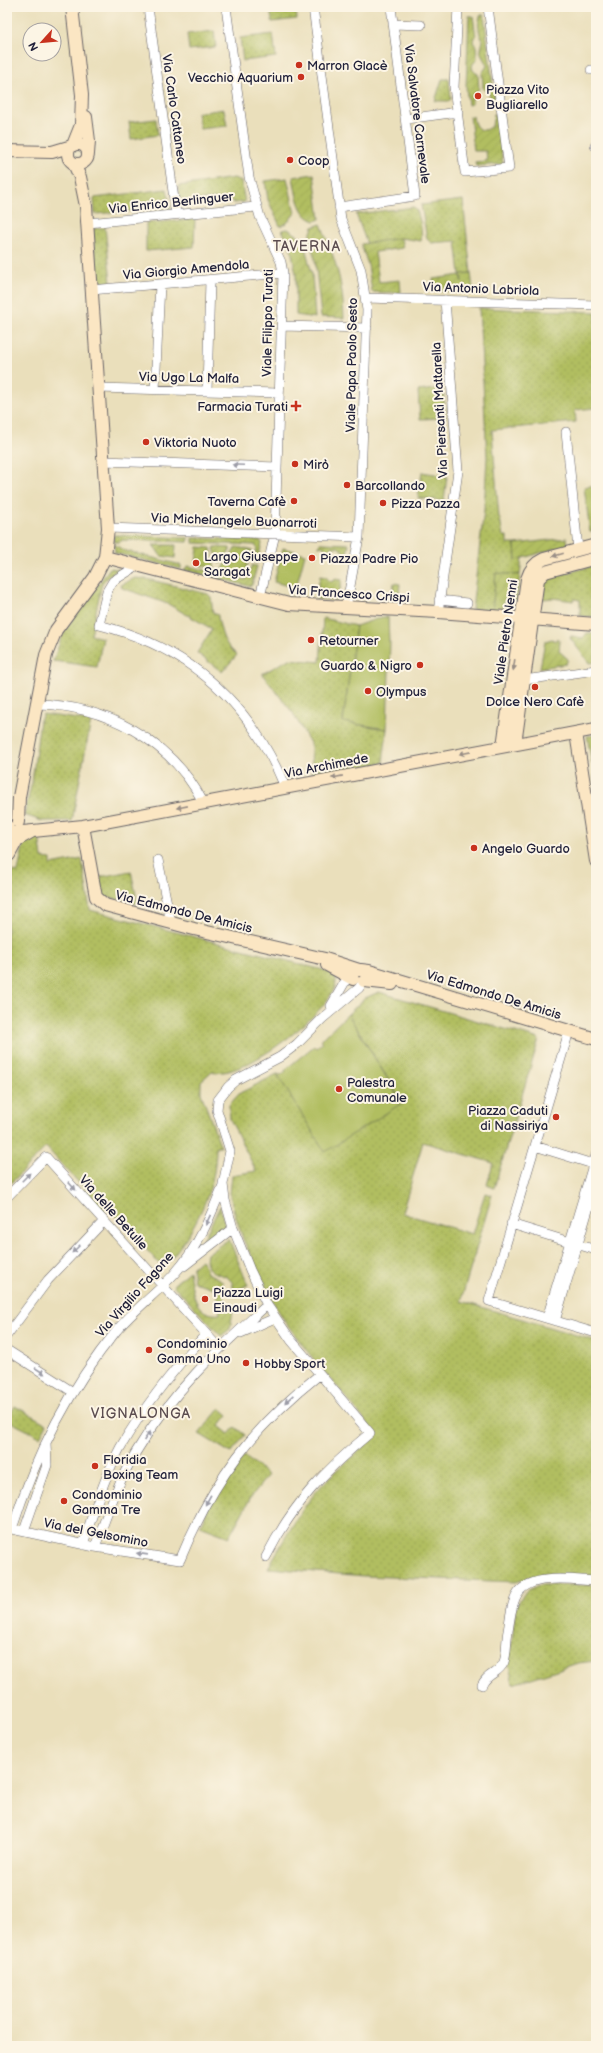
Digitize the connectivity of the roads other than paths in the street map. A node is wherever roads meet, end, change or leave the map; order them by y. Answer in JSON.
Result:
{"nodes":[{"id":1,"x":72,"y":7,"type":"edge"},
{"id":2,"x":148,"y":7,"type":"edge"},
{"id":3,"x":226,"y":7,"type":"edge"},
{"id":4,"x":313,"y":7,"type":"edge"},
{"id":5,"x":391,"y":7,"type":"edge"},
{"id":6,"x":458,"y":7,"type":"edge"},
{"id":7,"x":488,"y":7,"type":"edge"},
{"id":8,"x":393,"y":24,"type":"junction"},
{"id":9,"x":421,"y":25,"type":"dead end"},
{"id":10,"x":82,"y":94,"type":"junction"},
{"id":11,"x":458,"y":112,"type":"junction"},
{"id":12,"x":406,"y":120,"type":"junction"},
{"id":13,"x":72,"y":146,"type":"junction"},
{"id":14,"x":7,"y":151,"type":"edge"},
{"id":15,"x":33,"y":153,"type":"junction"},
{"id":16,"x":87,"y":157,"type":"junction"},
{"id":17,"x":73,"y":163,"type":"junction"},
{"id":18,"x":86,"y":206,"type":"junction"},
{"id":19,"x":256,"y":207,"type":"junction"},
{"id":20,"x":339,"y":207,"type":"junction"},
{"id":21,"x":176,"y":214,"type":"junction"},
{"id":22,"x":88,"y":223,"type":"junction"},
{"id":23,"x":283,"y":273,"type":"junction"},
{"id":24,"x":210,"y":280,"type":"junction"},
{"id":25,"x":160,"y":284,"type":"junction"},
{"id":26,"x":91,"y":290,"type":"junction"},
{"id":27,"x":366,"y":298,"type":"junction"},
{"id":28,"x":445,"y":300,"type":"junction"},
{"id":29,"x":596,"y":305,"type":"edge"},
{"id":30,"x":281,"y":326,"type":"junction"},
{"id":31,"x":367,"y":328,"type":"junction"},
{"id":32,"x":98,"y":388,"type":"junction"},
{"id":33,"x":155,"y":390,"type":"junction"},
{"id":34,"x":207,"y":391,"type":"junction"},
{"id":35,"x":279,"y":393,"type":"junction"},
{"id":36,"x":566,"y":432,"type":"dead end"},
{"id":37,"x":103,"y":461,"type":"junction"},
{"id":38,"x":277,"y":467,"type":"junction"},
{"id":39,"x":108,"y":528,"type":"junction"},
{"id":40,"x":275,"y":534,"type":"junction"},
{"id":41,"x":359,"y":537,"type":"junction"},
{"id":42,"x":596,"y":545,"type":"edge"},
{"id":43,"x":578,"y":550,"type":"junction"},
{"id":44,"x":105,"y":557,"type":"junction"},
{"id":45,"x":596,"y":558,"type":"edge"},
{"id":46,"x":137,"y":566,"type":"junction"},
{"id":47,"x":537,"y":572,"type":"junction"},
{"id":48,"x":260,"y":597,"type":"junction"},
{"id":49,"x":439,"y":600,"type":"junction"},
{"id":50,"x":467,"y":603,"type":"dead end"},
{"id":51,"x":346,"y":608,"type":"junction"},
{"id":52,"x":438,"y":612,"type":"junction"},
{"id":53,"x":527,"y":620,"type":"junction"},
{"id":54,"x":596,"y":624,"type":"edge"},
{"id":55,"x":596,"y":670,"type":"edge"},
{"id":56,"x":524,"y":680,"type":"junction"},
{"id":57,"x":36,"y":704,"type":"junction"},
{"id":58,"x":596,"y":729,"type":"edge"},
{"id":59,"x":576,"y":733,"type":"junction"},
{"id":60,"x":509,"y":745,"type":"junction"},
{"id":61,"x":285,"y":787,"type":"junction"},
{"id":62,"x":203,"y":802,"type":"junction"},
{"id":63,"x":83,"y":826,"type":"junction"},
{"id":64,"x":594,"y":829,"type":"edge"},
{"id":65,"x":13,"y":830,"type":"edge"},
{"id":66,"x":158,"y":860,"type":"dead end"},
{"id":67,"x":596,"y":861,"type":"edge"},
{"id":68,"x":171,"y":923,"type":"junction"},
{"id":69,"x":292,"y":952,"type":"junction"},
{"id":70,"x":357,"y":977,"type":"junction"},
{"id":71,"x":322,"y":1019,"type":"junction"},
{"id":72,"x":567,"y":1038,"type":"junction"},
{"id":73,"x":596,"y":1040,"type":"edge"},
{"id":74,"x":596,"y":1047,"type":"edge"},
{"id":75,"x":535,"y":1146,"type":"junction"},
{"id":76,"x":595,"y":1161,"type":"edge"},
{"id":77,"x":596,"y":1183,"type":"edge"},
{"id":78,"x":223,"y":1184,"type":"junction"},
{"id":79,"x":7,"y":1196,"type":"edge"},
{"id":80,"x":104,"y":1222,"type":"junction"},
{"id":81,"x":511,"y":1224,"type":"junction"},
{"id":82,"x":233,"y":1228,"type":"junction"},
{"id":83,"x":574,"y":1243,"type":"junction"},
{"id":84,"x":596,"y":1250,"type":"edge"},
{"id":85,"x":176,"y":1272,"type":"junction"},
{"id":86,"x":163,"y":1285,"type":"junction"},
{"id":87,"x":267,"y":1305,"type":"junction"},
{"id":88,"x":275,"y":1318,"type":"junction"},
{"id":89,"x":551,"y":1320,"type":"junction"},
{"id":90,"x":596,"y":1333,"type":"edge"},
{"id":91,"x":206,"y":1334,"type":"junction"},
{"id":92,"x":7,"y":1335,"type":"edge"},
{"id":93,"x":232,"y":1336,"type":"junction"},
{"id":94,"x":219,"y":1348,"type":"junction"},
{"id":95,"x":7,"y":1350,"type":"edge"},
{"id":96,"x":319,"y":1375,"type":"junction"},
{"id":97,"x":73,"y":1392,"type":"junction"},
{"id":98,"x":149,"y":1403,"type":"junction"},
{"id":99,"x":162,"y":1414,"type":"junction"},
{"id":100,"x":46,"y":1441,"type":"junction"},
{"id":101,"x":108,"y":1474,"type":"junction"},
{"id":102,"x":122,"y":1481,"type":"junction"},
{"id":103,"x":9,"y":1529,"type":"edge"},
{"id":104,"x":24,"y":1531,"type":"junction"},
{"id":105,"x":83,"y":1544,"type":"junction"},
{"id":106,"x":95,"y":1547,"type":"junction"},
{"id":107,"x":266,"y":1557,"type":"dead end"},
{"id":108,"x":596,"y":1581,"type":"edge"},
{"id":109,"x":482,"y":1685,"type":"dead end"}],
"edges":[{"from":1,"to":10,"type":"main road"},
{"from":2,"to":21,"type":"street","name":"Via Carlo Cattaneo"},
{"from":3,"to":19,"type":"street","name":"Viale Filippo Turati"},
{"from":4,"to":20,"type":"street","name":"Viale Papa Paolo Sesto"},
{"from":5,"to":8,"type":"street","name":"Via Salvatore Carnevale"},
{"from":6,"to":11,"type":"street"},
{"from":7,"to":11,"type":"street"},
{"from":8,"to":9,"type":"street"},
{"from":8,"to":12,"type":"street","name":"Via Salvatore Carnevale"},
{"from":10,"to":13,"type":"main road"},
{"from":10,"to":16,"type":"main road"},
{"from":11,"to":12,"type":"street"},
{"from":12,"to":20,"type":"street","name":"Via Salvatore Carnevale"},
{"from":13,"to":15,"type":"main road"},
{"from":13,"to":16,"type":"main road"},
{"from":13,"to":17,"type":"main road"},
{"from":14,"to":15,"type":"main road"},
{"from":15,"to":17,"type":"main road"},
{"from":16,"to":17,"type":"main road"},
{"from":16,"to":18,"type":"main road"},
{"from":17,"to":18,"type":"main road"},
{"from":18,"to":22,"type":"main road"},
{"from":19,"to":21,"type":"street","name":"Via Enrico Berlinguer"},
{"from":19,"to":23,"type":"street","name":"Viale Filippo Turati"},
{"from":20,"to":27,"type":"street","name":"Viale Papa Paolo Sesto"},
{"from":21,"to":22,"type":"street","name":"Via Enrico Berlinguer"},
{"from":22,"to":26,"type":"main road"},
{"from":23,"to":24,"type":"street","name":"Via Giorgio Amendola"},
{"from":23,"to":30,"type":"street","name":"Viale Filippo Turati"},
{"from":24,"to":25,"type":"street","name":"Via Giorgio Amendola"},
{"from":24,"to":34,"type":"street"},
{"from":25,"to":26,"type":"street","name":"Via Giorgio Amendola"},
{"from":25,"to":33,"type":"street"},
{"from":26,"to":32,"type":"main road"},
{"from":27,"to":28,"type":"street","name":"Via Antonio Labriola"},
{"from":27,"to":31,"type":"street","name":"Viale Papa Paolo Sesto"},
{"from":28,"to":29,"type":"street","name":"Via Antonio Labriola"},
{"from":28,"to":49,"type":"street","name":"Via Piersanti Mattarella"},
{"from":30,"to":31,"type":"street"},
{"from":30,"to":35,"type":"street","name":"Viale Filippo Turati"},
{"from":31,"to":41,"type":"street","name":"Viale Papa Paolo Sesto"},
{"from":32,"to":33,"type":"street","name":"Via Ugo La Malfa"},
{"from":32,"to":37,"type":"main road"},
{"from":33,"to":34,"type":"street","name":"Via Ugo La Malfa"},
{"from":34,"to":35,"type":"street","name":"Via Ugo La Malfa"},
{"from":35,"to":38,"type":"street","name":"Viale Filippo Turati"},
{"from":36,"to":43,"type":"street"},
{"from":38,"to":37,"type":"street","one_way":true},
{"from":37,"to":39,"type":"main road"},
{"from":38,"to":40,"type":"street","name":"Viale Filippo Turati"},
{"from":39,"to":40,"type":"street","name":"Via Michelangelo Buonarroti"},
{"from":39,"to":44,"type":"main road"},
{"from":40,"to":41,"type":"street","name":"Via Michelangelo Buonarroti"},
{"from":40,"to":48,"type":"street","name":"Viale Filippo Turati"},
{"from":41,"to":51,"type":"street","name":"Viale Papa Paolo Sesto"},
{"from":42,"to":43,"type":"main road"},
{"from":43,"to":47,"type":"main road","one_way":true},
{"from":44,"to":46,"type":"main road","name":"Via Francesco Crispi"},
{"from":44,"to":57,"type":"main road"},
{"from":45,"to":47,"type":"main road"},
{"from":46,"to":48,"type":"main road","name":"Via Francesco Crispi"},
{"from":46,"to":61,"type":"street"},
{"from":47,"to":53,"type":"main road","name":"Viale Pietro Nenni"},
{"from":48,"to":51,"type":"main road","name":"Via Francesco Crispi"},
{"from":49,"to":50,"type":"street"},
{"from":49,"to":52,"type":"street","name":"Via Piersanti Mattarella"},
{"from":51,"to":52,"type":"main road","name":"Via Francesco Crispi"},
{"from":52,"to":53,"type":"main road","name":"Via Francesco Crispi"},
{"from":53,"to":54,"type":"main road","name":"Via Francesco Crispi"},
{"from":53,"to":56,"type":"main road","name":"Viale Pietro Nenni"},
{"from":53,"to":60,"type":"main road","name":"Viale Pietro Nenni","one_way":true},
{"from":55,"to":56,"type":"street"},
{"from":56,"to":60,"type":"main road","name":"Viale Pietro Nenni"},
{"from":57,"to":62,"type":"street"},
{"from":57,"to":65,"type":"main road"},
{"from":58,"to":59,"type":"main road","name":"Via Archimede"},
{"from":59,"to":60,"type":"main road","name":"Via Archimede"},
{"from":59,"to":64,"type":"main road"},
{"from":60,"to":61,"type":"main road","name":"Via Archimede","one_way":true},
{"from":61,"to":62,"type":"main road","name":"Via Archimede"},
{"from":62,"to":63,"type":"main road","name":"Via Archimede","one_way":true},
{"from":63,"to":65,"type":"main road","name":"Via Archimede"},
{"from":63,"to":68,"type":"main road","name":"Via Edmondo De Amicis"},
{"from":64,"to":67,"type":"main road"},
{"from":66,"to":68,"type":"street"},
{"from":68,"to":69,"type":"main road","name":"Via Edmondo De Amicis"},
{"from":69,"to":70,"type":"main road"},
{"from":69,"to":70,"type":"main road"},
{"from":70,"to":71,"type":"street"},
{"from":70,"to":71,"type":"street"},
{"from":70,"to":72,"type":"main road","name":"Via Edmondo De Amicis"},
{"from":70,"to":73,"type":"main road","name":"Via Edmondo De Amicis"},
{"from":71,"to":78,"type":"street"},
{"from":72,"to":74,"type":"main road","name":"Via Edmondo De Amicis"},
{"from":72,"to":75,"type":"street"},
{"from":75,"to":76,"type":"street"},
{"from":75,"to":81,"type":"street"},
{"from":76,"to":83,"type":"street"},
{"from":77,"to":83,"type":"street"},
{"from":78,"to":82,"type":"street"},
{"from":78,"to":85,"type":"street","name":"Via Virgilio Fagone","one_way":true},
{"from":79,"to":80,"type":"street","name":"Via delle Betulle","one_way":true},
{"from":80,"to":86,"type":"street","name":"Via delle Betulle"},
{"from":80,"to":92,"type":"street","one_way":true},
{"from":81,"to":83,"type":"street"},
{"from":81,"to":89,"type":"street"},
{"from":82,"to":85,"type":"street"},
{"from":82,"to":87,"type":"street"},
{"from":83,"to":84,"type":"street"},
{"from":83,"to":89,"type":"street"},
{"from":85,"to":86,"type":"street","name":"Via Virgilio Fagone"},
{"from":86,"to":91,"type":"street","name":"Via delle Betulle"},
{"from":86,"to":97,"type":"street","name":"Via Virgilio Fagone"},
{"from":87,"to":88,"type":"street"},
{"from":87,"to":93,"type":"street"},
{"from":88,"to":93,"type":"street"},
{"from":88,"to":96,"type":"street"},
{"from":89,"to":90,"type":"street"},
{"from":91,"to":94,"type":"street","name":"Via delle Betulle"},
{"from":91,"to":98,"type":"street"},
{"from":93,"to":94,"type":"street"},
{"from":94,"to":99,"type":"street"},
{"from":95,"to":97,"type":"street","one_way":true},
{"from":96,"to":106,"type":"street","name":"Via del Gelsomino","one_way":true},
{"from":96,"to":107,"type":"street"},
{"from":97,"to":100,"type":"street","name":"Via Virgilio Fagone"},
{"from":98,"to":99,"type":"street"},
{"from":98,"to":101,"type":"street"},
{"from":102,"to":99,"type":"street","one_way":true},
{"from":100,"to":103,"type":"street","name":"Via Virgilio Fagone"},
{"from":100,"to":104,"type":"street"},
{"from":101,"to":102,"type":"street"},
{"from":101,"to":105,"type":"street"},
{"from":102,"to":106,"type":"street"},
{"from":103,"to":104,"type":"street","name":"Via del Gelsomino"},
{"from":104,"to":105,"type":"street","name":"Via del Gelsomino"},
{"from":105,"to":106,"type":"street","name":"Via del Gelsomino"},
{"from":108,"to":109,"type":"street"}]}
